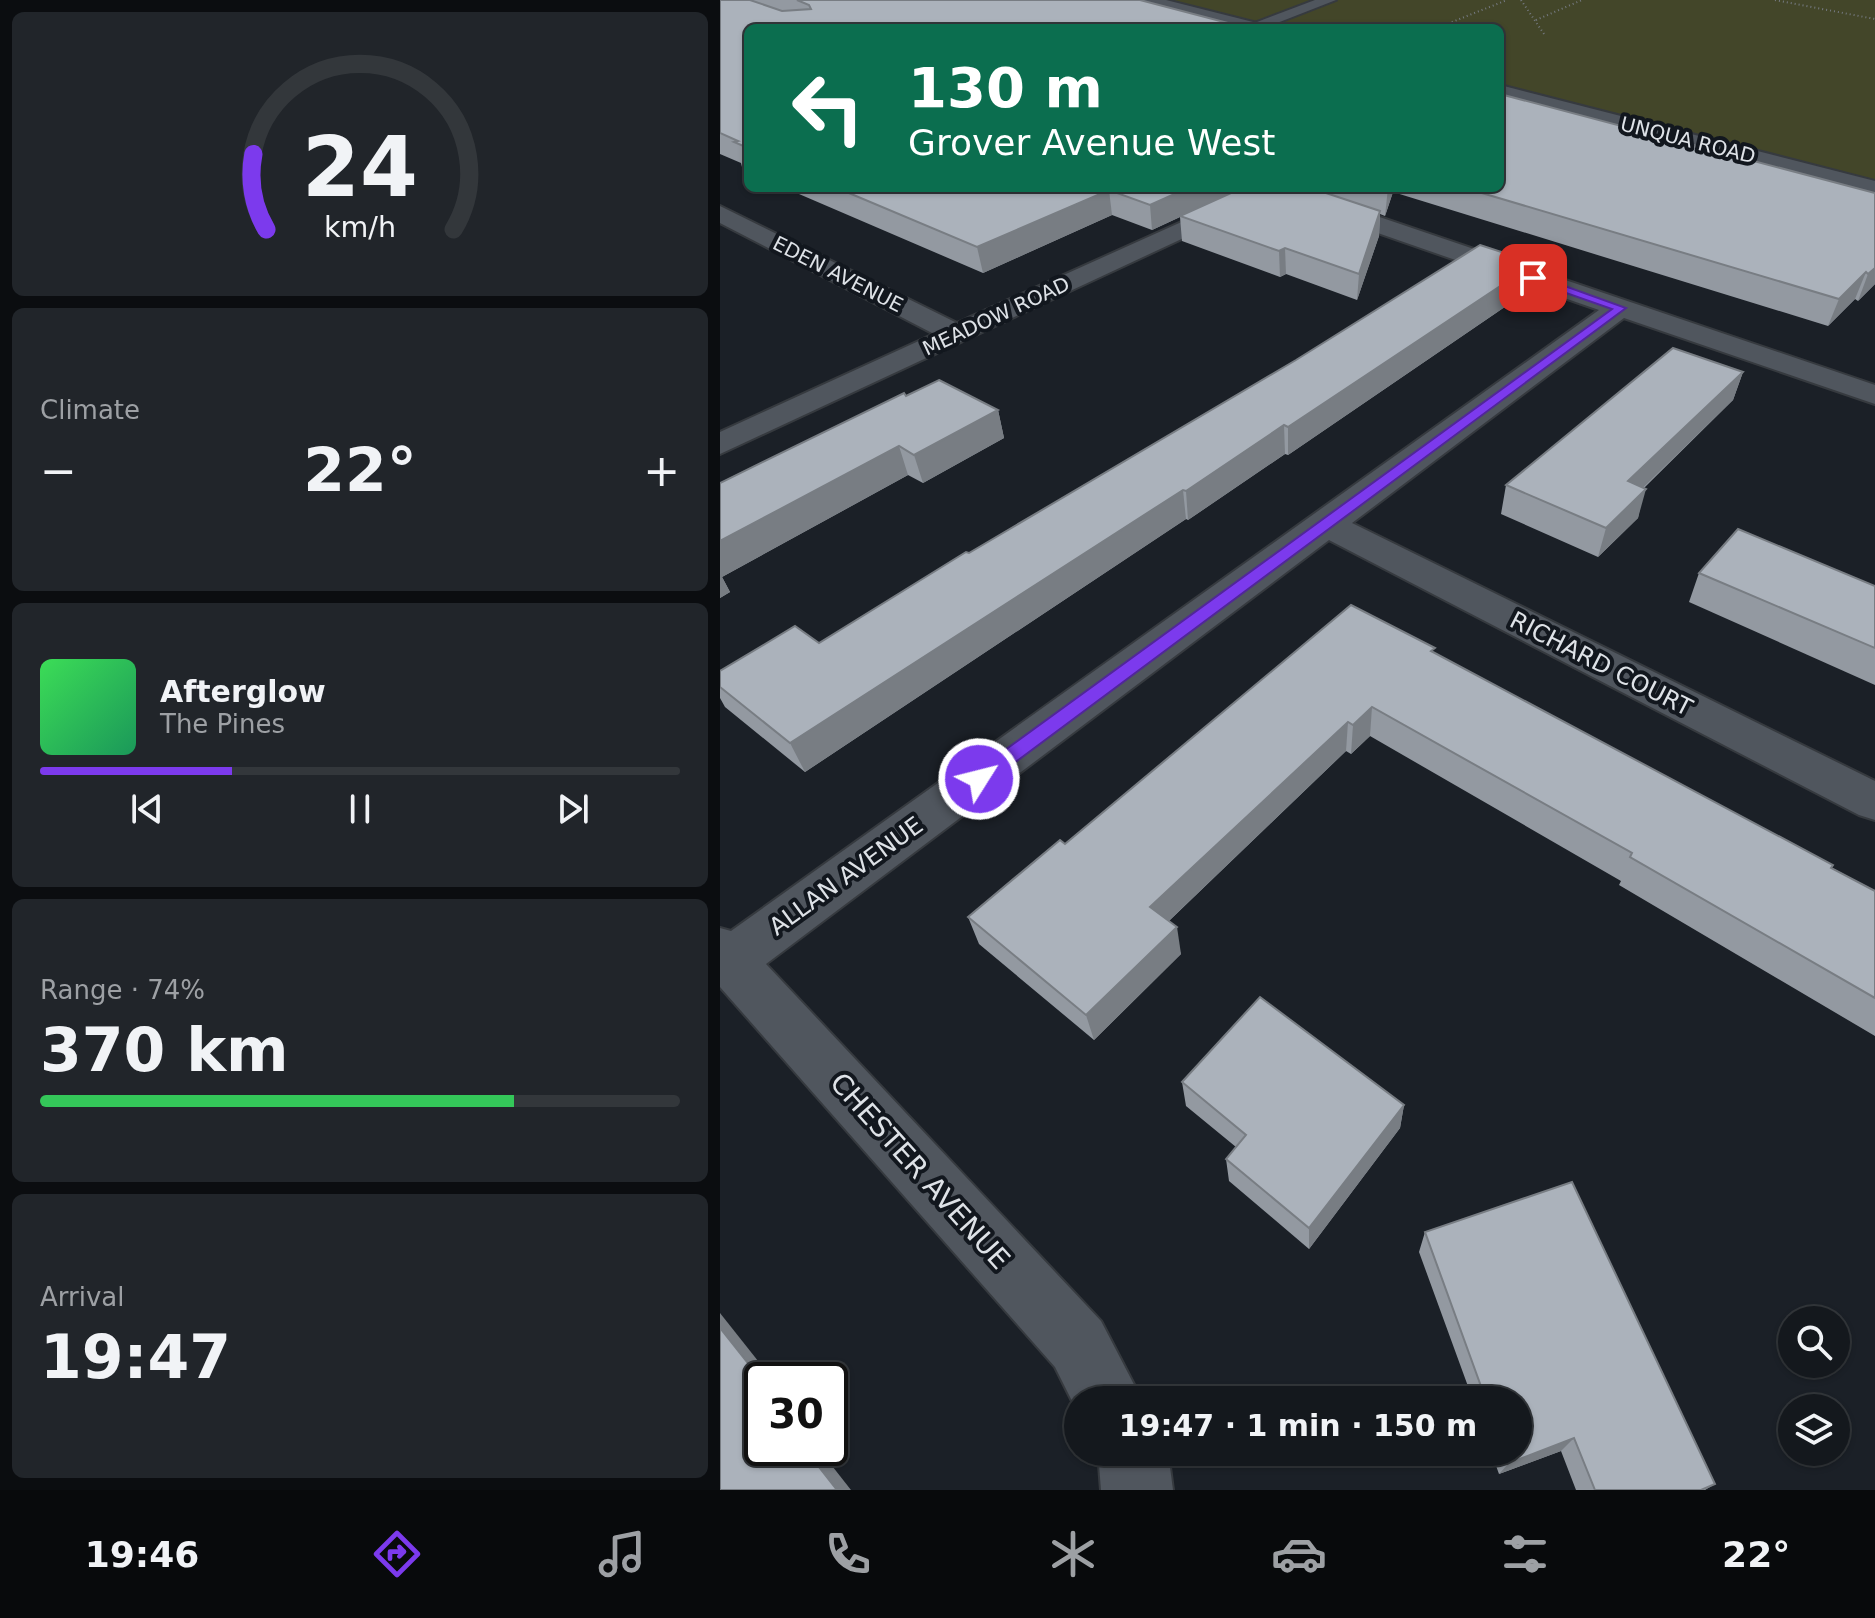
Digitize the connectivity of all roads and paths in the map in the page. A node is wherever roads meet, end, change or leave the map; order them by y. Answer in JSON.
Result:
{"nodes":[{"id":1,"x":1146,"y":0,"type":"edge"},
{"id":2,"x":1329,"y":0,"type":"edge"},
{"id":3,"x":1507,"y":0,"type":"edge"},
{"id":4,"x":1521,"y":0,"type":"edge"},
{"id":5,"x":1582,"y":0,"type":"edge"},
{"id":6,"x":1775,"y":0,"type":"edge"},
{"id":7,"x":1875,"y":19,"type":"edge"},
{"id":8,"x":1536,"y":20,"type":"junction"},
{"id":9,"x":1237,"y":24,"type":"edge"},
{"id":10,"x":1263,"y":24,"type":"edge"},
{"id":11,"x":1447,"y":24,"type":"edge"},
{"id":12,"x":1544,"y":34,"type":"dead end"},
{"id":13,"x":1504,"y":92,"type":"edge"},
{"id":14,"x":1875,"y":188,"type":"edge"},
{"id":15,"x":1262,"y":192,"type":"edge"},
{"id":16,"x":1283,"y":192,"type":"edge"},
{"id":17,"x":720,"y":213,"type":"edge"},
{"id":18,"x":1620,"y":308,"type":"junction"},
{"id":19,"x":956,"y":334,"type":"junction"},
{"id":20,"x":1875,"y":395,"type":"edge"},
{"id":21,"x":720,"y":444,"type":"edge"},
{"id":22,"x":1327,"y":525,"type":"junction"},
{"id":23,"x":1875,"y":802,"type":"edge"},
{"id":24,"x":725,"y":956,"type":"edge"},
{"id":25,"x":1100,"y":1386,"type":"edge"},
{"id":26,"x":1134,"y":1466,"type":"edge"},
{"id":27,"x":1137,"y":1490,"type":"edge"}],
"edges":[{"from":1,"to":9,"type":"street"},
{"from":2,"to":10,"type":"lane"},
{"from":3,"to":11,"type":"path"},
{"from":4,"to":8,"type":"path"},
{"from":5,"to":8,"type":"path"},
{"from":6,"to":7,"type":"path"},
{"from":8,"to":12,"type":"path"},
{"from":13,"to":14,"type":"street","name":"UNQUA ROAD"},
{"from":15,"to":19,"type":"street","name":"MEADOW ROAD"},
{"from":16,"to":18,"type":"street"},
{"from":17,"to":19,"type":"street","name":"EDEN AVENUE"},
{"from":18,"to":20,"type":"street"},
{"from":18,"to":22,"type":"street","name":"ALLAN AVENUE"},
{"from":19,"to":21,"type":"street","name":"MEADOW ROAD"},
{"from":22,"to":23,"type":"street","name":"RICHARD COURT"},
{"from":22,"to":24,"type":"street","name":"ALLAN AVENUE"},
{"from":24,"to":25,"type":"street","name":"CHESTER AVENUE"},
{"from":26,"to":27,"type":"street"}]}
